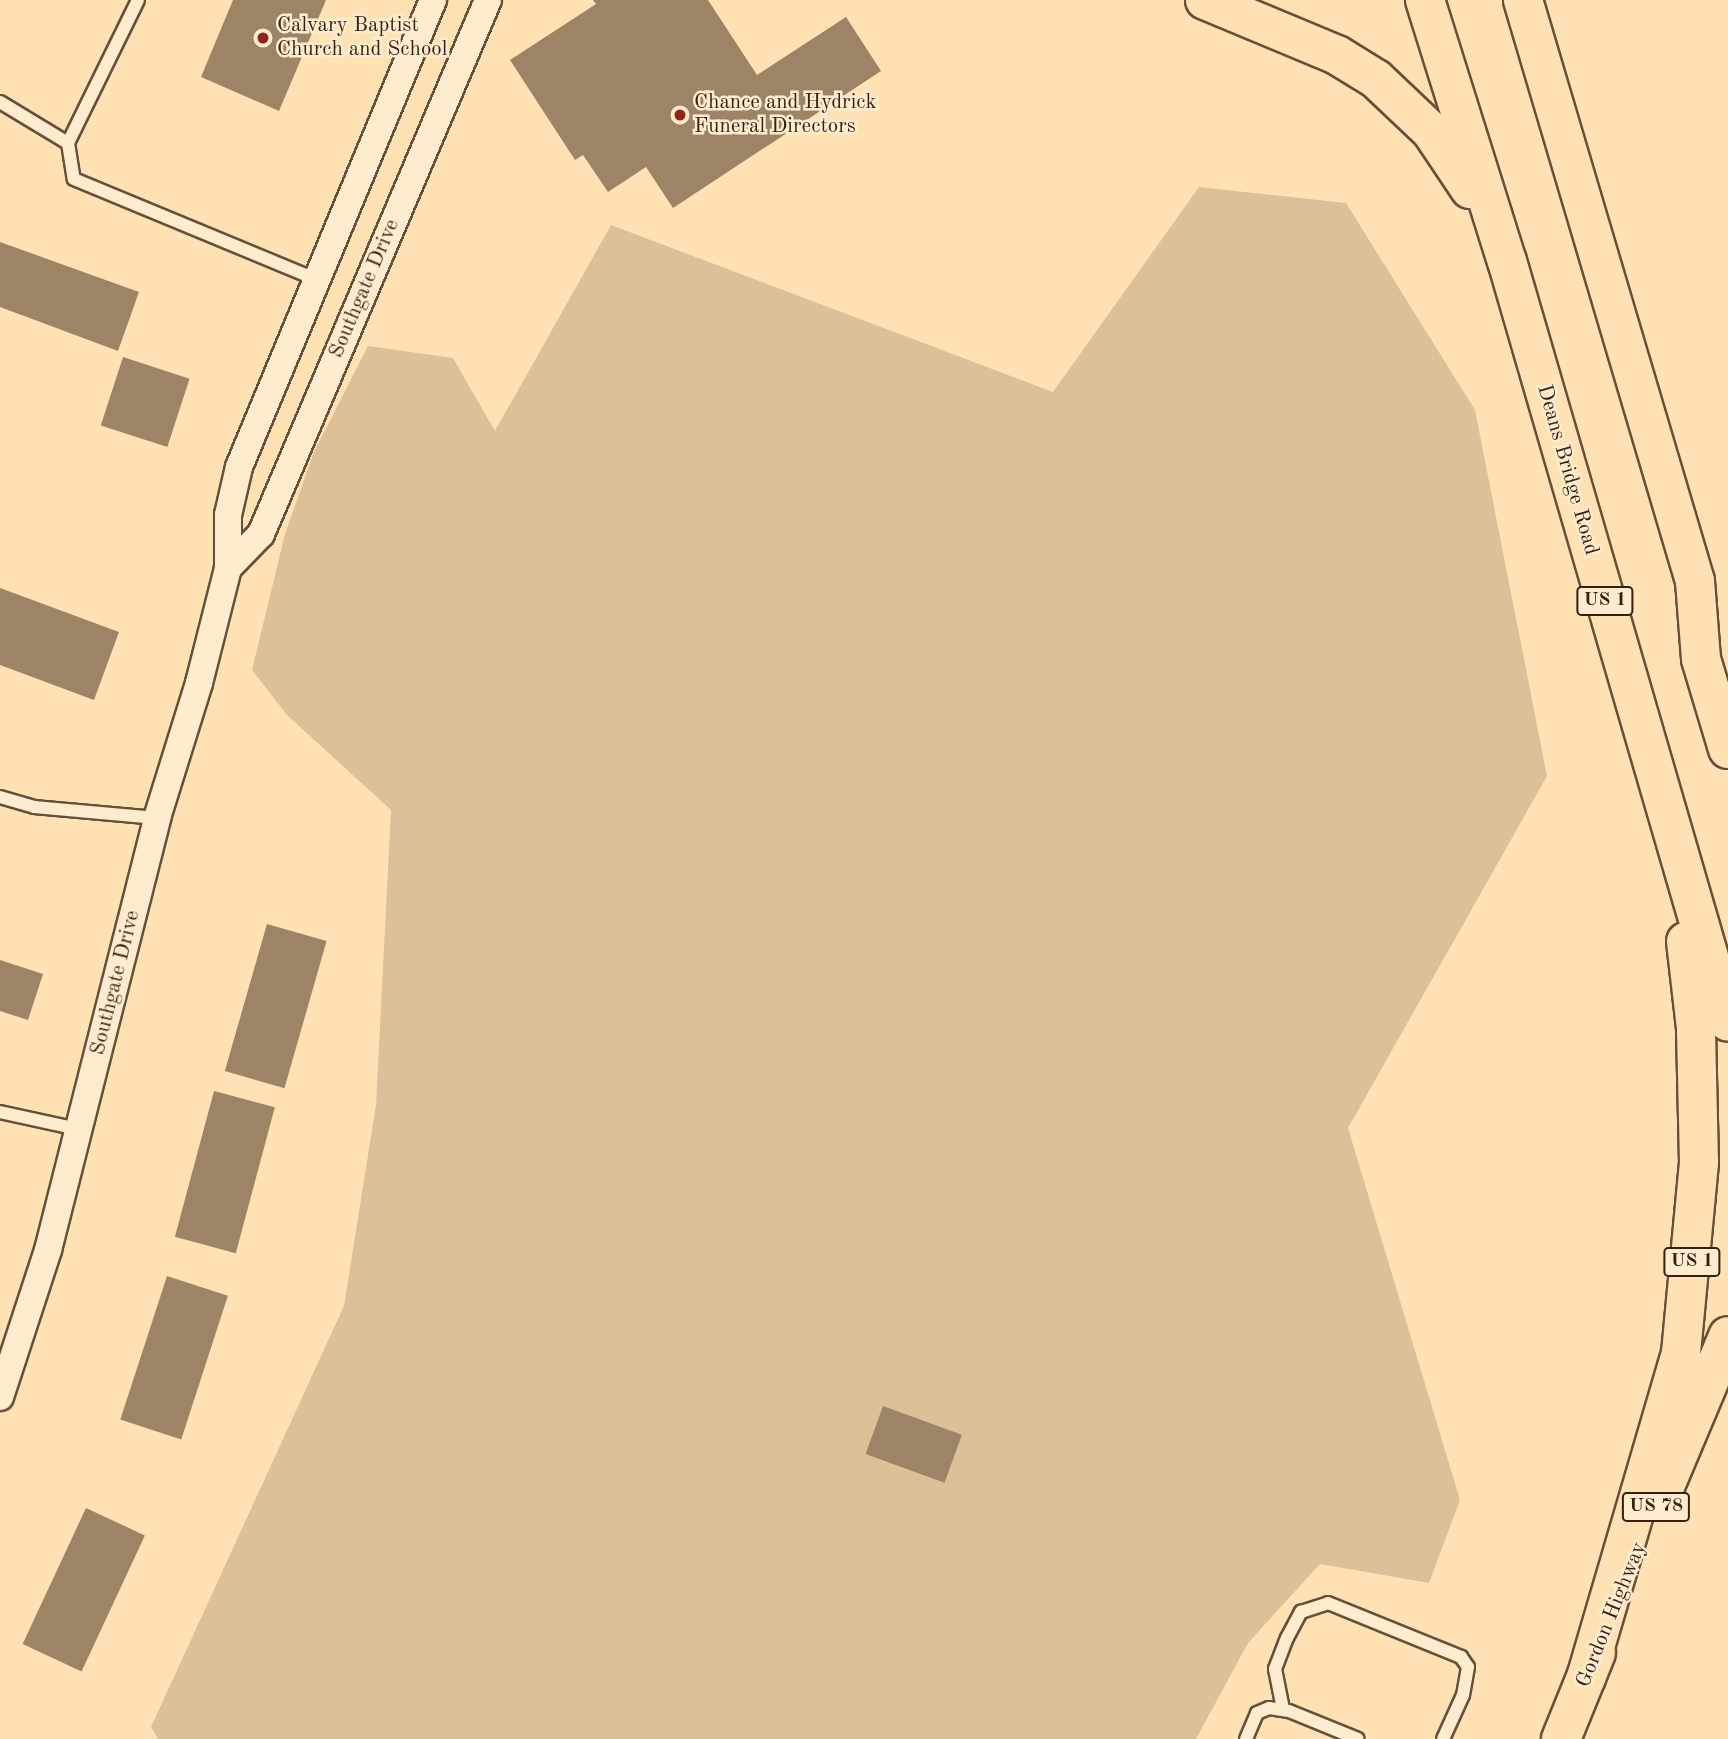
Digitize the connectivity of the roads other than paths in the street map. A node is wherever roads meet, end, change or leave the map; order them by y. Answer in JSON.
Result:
{"nodes":[{"id":1,"x":138,"y":0,"type":"edge"},
{"id":2,"x":433,"y":0,"type":"edge"},
{"id":3,"x":488,"y":0,"type":"edge"},
{"id":4,"x":1425,"y":0,"type":"edge"},
{"id":5,"x":1523,"y":0,"type":"edge"},
{"id":6,"x":1220,"y":3,"type":"edge"},
{"id":7,"x":0,"y":102,"type":"edge"},
{"id":8,"x":68,"y":144,"type":"junction"},
{"id":9,"x":1503,"y":248,"type":"junction"},
{"id":10,"x":315,"y":279,"type":"junction"},
{"id":11,"x":228,"y":568,"type":"junction"},
{"id":12,"x":1728,"y":750,"type":"edge"},
{"id":13,"x":0,"y":797,"type":"edge"},
{"id":14,"x":157,"y":818,"type":"junction"},
{"id":15,"x":1674,"y":833,"type":"junction"},
{"id":16,"x":1728,"y":1022,"type":"edge"},
{"id":17,"x":0,"y":1112,"type":"edge"},
{"id":18,"x":78,"y":1129,"type":"junction"},
{"id":19,"x":1728,"y":1336,"type":"edge"},
{"id":20,"x":0,"y":1397,"type":"edge"},
{"id":21,"x":1586,"y":1678,"type":"junction"},
{"id":22,"x":1283,"y":1709,"type":"junction"},
{"id":23,"x":1246,"y":1739,"type":"edge"},
{"id":24,"x":1358,"y":1739,"type":"edge"},
{"id":25,"x":1443,"y":1739,"type":"edge"},
{"id":26,"x":1561,"y":1739,"type":"edge"}],
"edges":[{"from":1,"to":8,"type":"lane"},
{"from":2,"to":10,"type":"street","name":"Southgate Drive"},
{"from":3,"to":11,"type":"street","name":"Southgate Drive"},
{"from":4,"to":9,"type":"highway","name":"Deans Bridge Road","number":"US 1"},
{"from":5,"to":12,"type":"highway"},
{"from":6,"to":9,"type":"highway"},
{"from":7,"to":8,"type":"lane"},
{"from":8,"to":10,"type":"lane"},
{"from":9,"to":15,"type":"highway","name":"Deans Bridge Road","number":"US 1"},
{"from":10,"to":11,"type":"street","name":"Southgate Drive"},
{"from":11,"to":14,"type":"street","name":"Southgate Drive"},
{"from":13,"to":14,"type":"lane"},
{"from":14,"to":18,"type":"street","name":"Southgate Drive"},
{"from":15,"to":16,"type":"highway","name":"Deans Bridge Road"},
{"from":15,"to":21,"type":"highway","number":"US 1"},
{"from":17,"to":18,"type":"lane"},
{"from":18,"to":20,"type":"street","name":"Southgate Drive"},
{"from":19,"to":21,"type":"highway","name":"Gordon Highway","number":"US 78"},
{"from":21,"to":26,"type":"highway","name":"Gordon Highway","number":"US 1"},
{"from":22,"to":23,"type":"lane"},
{"from":22,"to":24,"type":"lane"},
{"from":22,"to":25,"type":"lane"}]}
